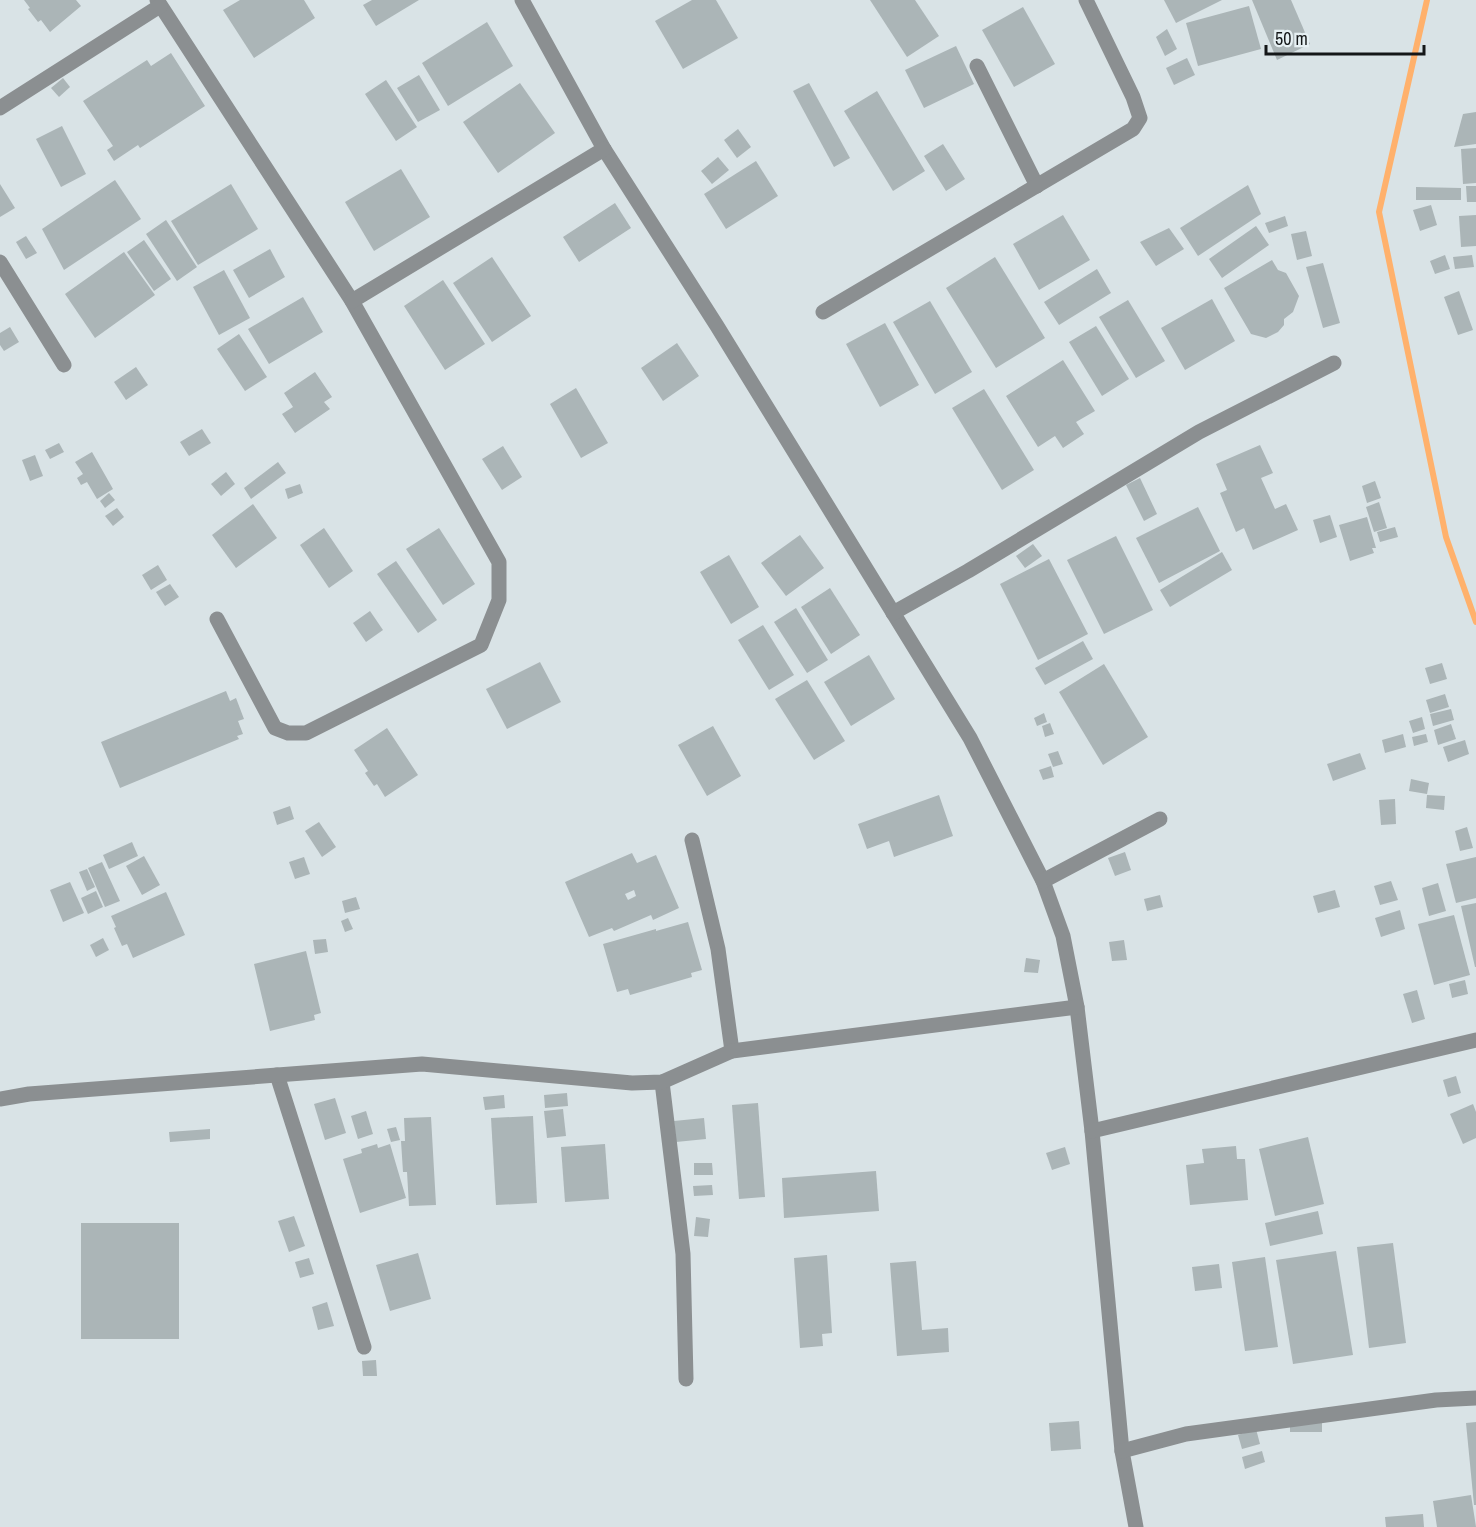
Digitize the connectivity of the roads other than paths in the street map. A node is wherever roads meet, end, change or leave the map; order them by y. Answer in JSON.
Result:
{"nodes":[{"id":1,"x":522,"y":0,"type":"edge"},
{"id":2,"x":1090,"y":2,"type":"edge"},
{"id":3,"x":159,"y":3,"type":"edge"},
{"id":4,"x":977,"y":66,"type":"dead end"},
{"id":5,"x":0,"y":108,"type":"edge"},
{"id":6,"x":604,"y":149,"type":"junction"},
{"id":7,"x":1037,"y":186,"type":"junction"},
{"id":8,"x":0,"y":262,"type":"edge"},
{"id":9,"x":352,"y":301,"type":"junction"},
{"id":10,"x":823,"y":312,"type":"dead end"},
{"id":11,"x":1334,"y":363,"type":"dead end"},
{"id":12,"x":64,"y":365,"type":"dead end"},
{"id":13,"x":892,"y":613,"type":"junction"},
{"id":14,"x":217,"y":619,"type":"dead end"},
{"id":15,"x":1160,"y":819,"type":"dead end"},
{"id":16,"x":692,"y":840,"type":"dead end"},
{"id":17,"x":1044,"y":881,"type":"junction"},
{"id":18,"x":1077,"y":1007,"type":"junction"},
{"id":19,"x":1476,"y":1040,"type":"edge"},
{"id":20,"x":732,"y":1051,"type":"junction"},
{"id":21,"x":277,"y":1075,"type":"junction"},
{"id":22,"x":662,"y":1082,"type":"junction"},
{"id":23,"x":0,"y":1099,"type":"edge"},
{"id":24,"x":1092,"y":1131,"type":"junction"},
{"id":25,"x":364,"y":1347,"type":"dead end"},
{"id":26,"x":686,"y":1379,"type":"dead end"},
{"id":27,"x":1476,"y":1398,"type":"edge"},
{"id":28,"x":1122,"y":1452,"type":"junction"},
{"id":29,"x":1136,"y":1527,"type":"edge"}],
"edges":[{"from":1,"to":6,"type":"street"},
{"from":2,"to":7,"type":"street"},
{"from":3,"to":5,"type":"street"},
{"from":3,"to":9,"type":"street"},
{"from":4,"to":7,"type":"street"},
{"from":6,"to":9,"type":"street"},
{"from":6,"to":13,"type":"street"},
{"from":7,"to":10,"type":"street"},
{"from":8,"to":12,"type":"street"},
{"from":9,"to":14,"type":"street"},
{"from":11,"to":13,"type":"street"},
{"from":13,"to":17,"type":"street"},
{"from":15,"to":17,"type":"street"},
{"from":16,"to":20,"type":"street"},
{"from":17,"to":18,"type":"street"},
{"from":18,"to":20,"type":"street"},
{"from":18,"to":24,"type":"street"},
{"from":19,"to":24,"type":"street"},
{"from":20,"to":22,"type":"street"},
{"from":21,"to":22,"type":"street"},
{"from":21,"to":23,"type":"street"},
{"from":21,"to":25,"type":"street"},
{"from":22,"to":26,"type":"street"},
{"from":24,"to":28,"type":"street"},
{"from":27,"to":28,"type":"street"},
{"from":28,"to":29,"type":"street"}]}
